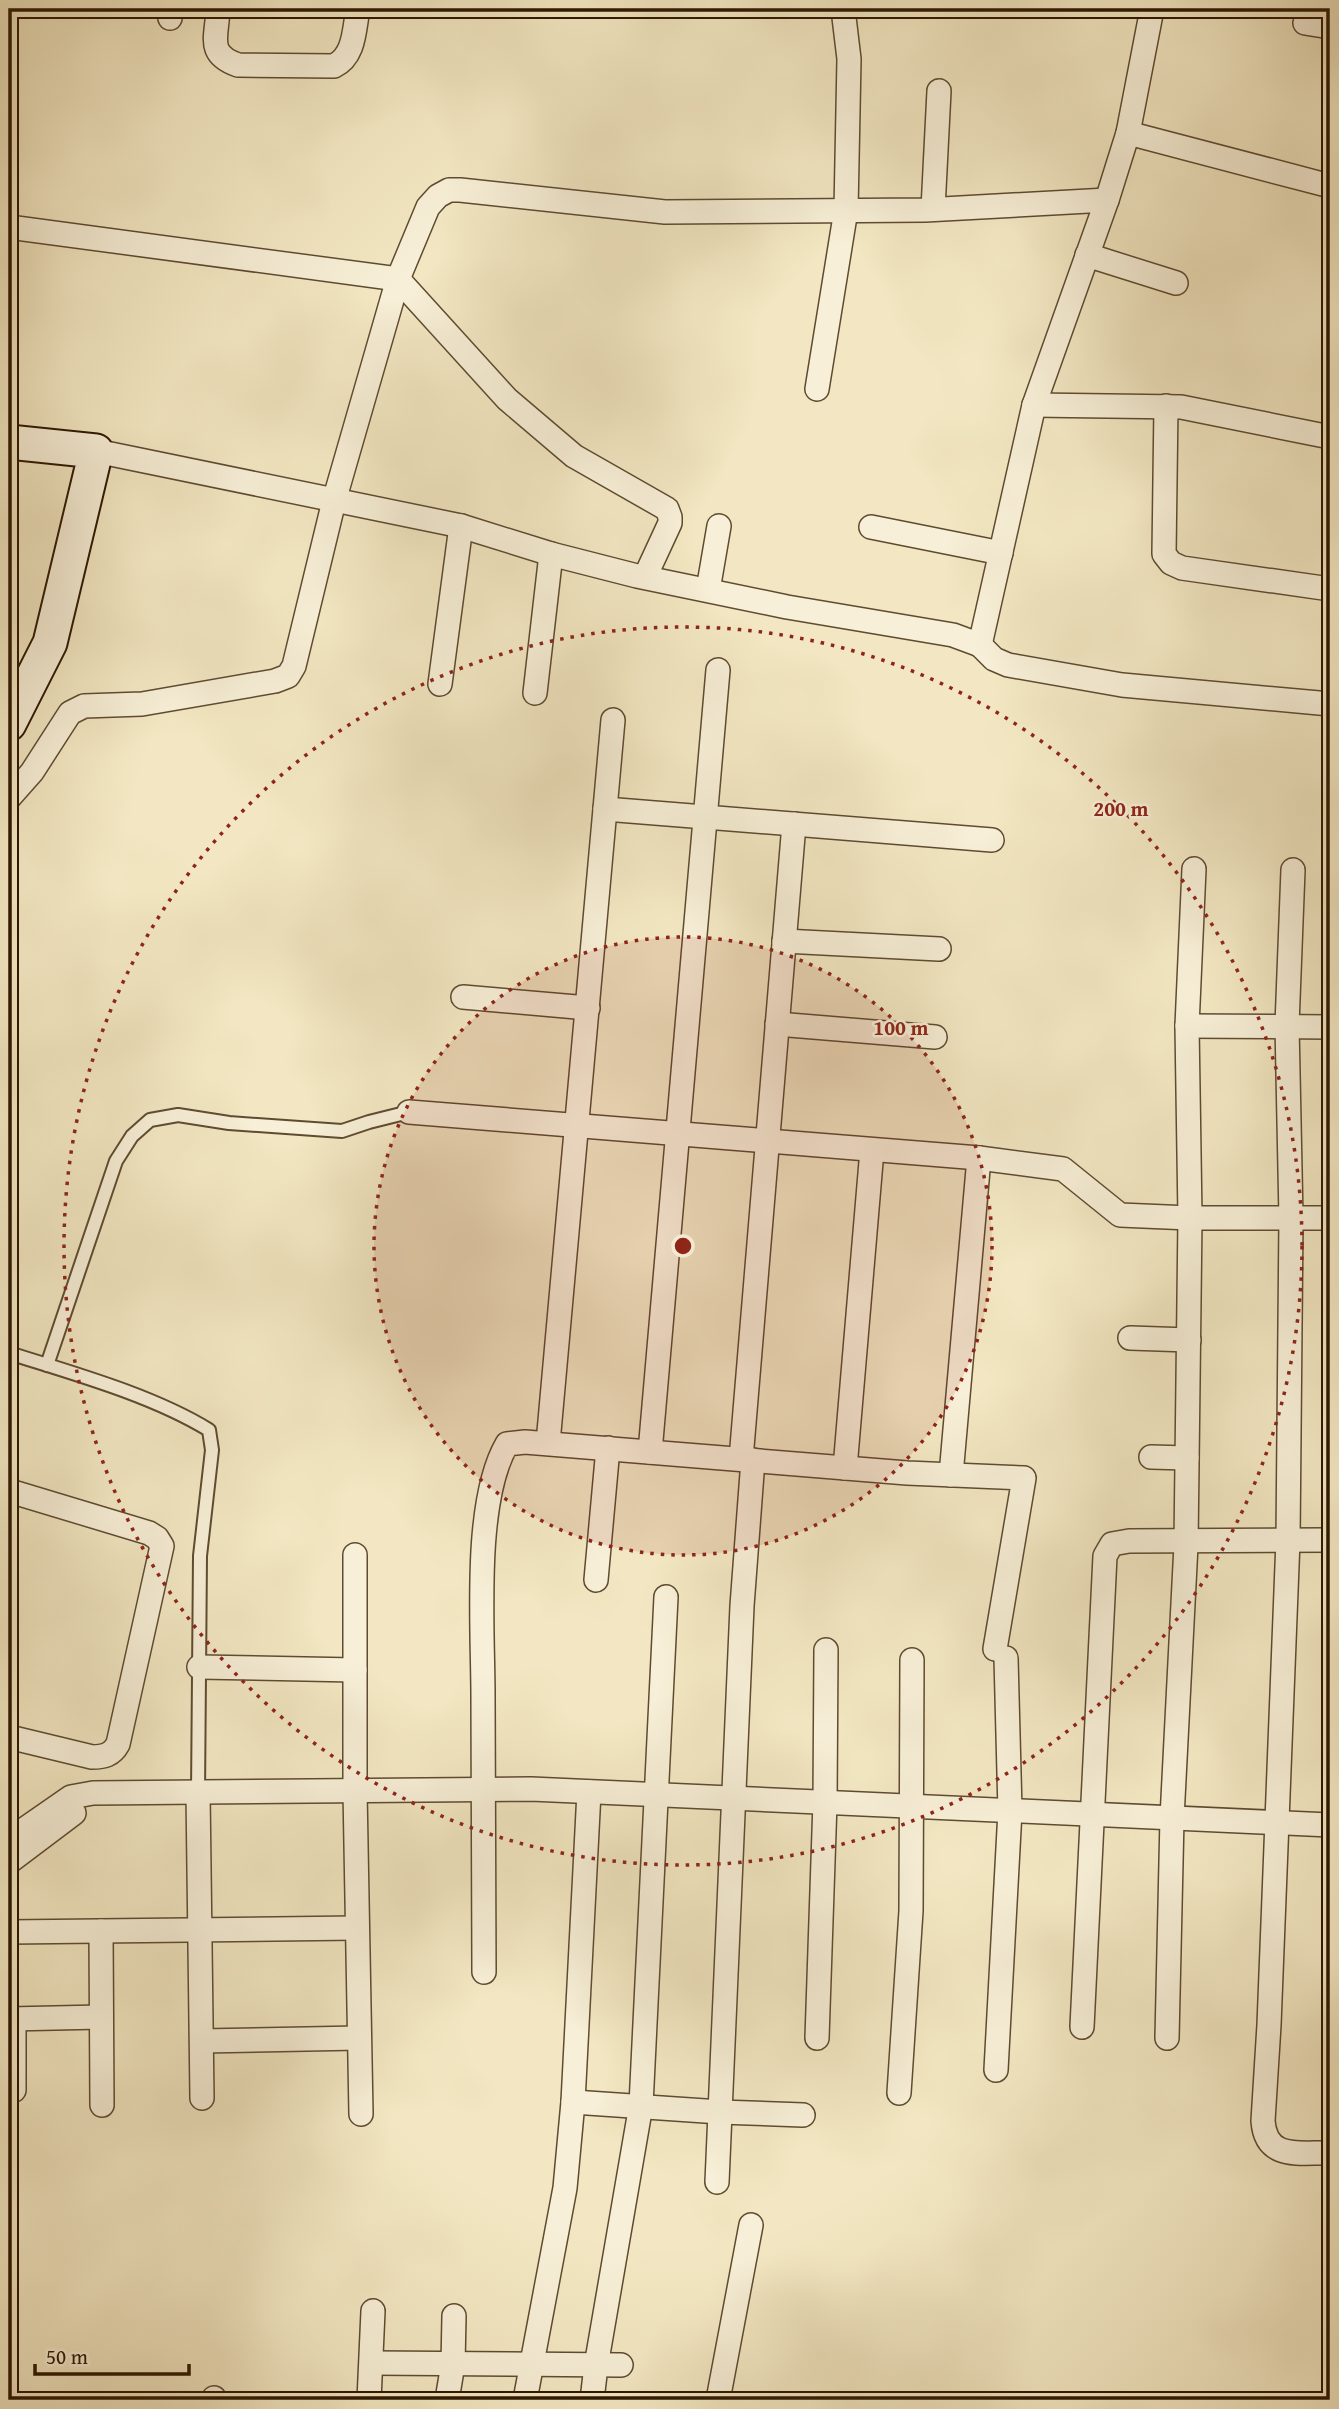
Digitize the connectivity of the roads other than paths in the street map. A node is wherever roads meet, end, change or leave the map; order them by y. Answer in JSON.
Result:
{"nodes":[{"id":1,"x":218,"y":9,"type":"edge"},
{"id":2,"x":358,"y":9,"type":"edge"},
{"id":3,"x":843,"y":9,"type":"edge"},
{"id":4,"x":1153,"y":9,"type":"edge"},
{"id":5,"x":1305,"y":23,"type":"dead end"},
{"id":6,"x":1330,"y":27,"type":"edge"},
{"id":7,"x":939,"y":91,"type":"dead end"},
{"id":8,"x":1128,"y":133,"type":"junction"},
{"id":9,"x":1330,"y":186,"type":"edge"},
{"id":10,"x":1107,"y":200,"type":"junction"},
{"id":11,"x":933,"y":209,"type":"junction"},
{"id":12,"x":846,"y":211,"type":"junction"},
{"id":13,"x":9,"y":227,"type":"edge"},
{"id":14,"x":1087,"y":255,"type":"junction"},
{"id":15,"x":398,"y":279,"type":"junction"},
{"id":16,"x":1177,"y":283,"type":"dead end"},
{"id":17,"x":817,"y":389,"type":"dead end"},
{"id":18,"x":1034,"y":405,"type":"junction"},
{"id":19,"x":1166,"y":406,"type":"junction"},
{"id":20,"x":1330,"y":437,"type":"edge"},
{"id":21,"x":9,"y":442,"type":"edge"},
{"id":22,"x":96,"y":451,"type":"junction"},
{"id":23,"x":334,"y":501,"type":"junction"},
{"id":24,"x":461,"y":526,"type":"junction"},
{"id":25,"x":719,"y":526,"type":"dead end"},
{"id":26,"x":871,"y":527,"type":"dead end"},
{"id":27,"x":1001,"y":553,"type":"junction"},
{"id":28,"x":551,"y":554,"type":"junction"},
{"id":29,"x":645,"y":577,"type":"junction"},
{"id":30,"x":1330,"y":589,"type":"edge"},
{"id":31,"x":708,"y":590,"type":"junction"},
{"id":32,"x":980,"y":645,"type":"junction"},
{"id":33,"x":718,"y":670,"type":"dead end"},
{"id":34,"x":440,"y":684,"type":"dead end"},
{"id":35,"x":535,"y":693,"type":"dead end"},
{"id":36,"x":1330,"y":704,"type":"edge"},
{"id":37,"x":613,"y":720,"type":"dead end"},
{"id":38,"x":9,"y":724,"type":"edge"},
{"id":39,"x":9,"y":798,"type":"edge"},
{"id":40,"x":605,"y":809,"type":"junction"},
{"id":41,"x":705,"y":817,"type":"junction"},
{"id":42,"x":794,"y":824,"type":"junction"},
{"id":43,"x":992,"y":840,"type":"dead end"},
{"id":44,"x":1194,"y":869,"type":"dead end"},
{"id":45,"x":1293,"y":870,"type":"dead end"},
{"id":46,"x":784,"y":941,"type":"junction"},
{"id":47,"x":939,"y":949,"type":"dead end"},
{"id":48,"x":463,"y":997,"type":"dead end"},
{"id":49,"x":587,"y":1008,"type":"junction"},
{"id":50,"x":777,"y":1024,"type":"junction"},
{"id":51,"x":1287,"y":1025,"type":"junction"},
{"id":52,"x":1188,"y":1026,"type":"junction"},
{"id":53,"x":1330,"y":1027,"type":"edge"},
{"id":54,"x":935,"y":1038,"type":"dead end"},
{"id":55,"x":409,"y":1112,"type":"joint"},
{"id":56,"x":577,"y":1126,"type":"junction"},
{"id":57,"x":677,"y":1134,"type":"junction"},
{"id":58,"x":768,"y":1142,"type":"junction"},
{"id":59,"x":872,"y":1150,"type":"junction"},
{"id":60,"x":979,"y":1158,"type":"junction"},
{"id":61,"x":1190,"y":1218,"type":"junction"},
{"id":62,"x":1291,"y":1218,"type":"junction"},
{"id":63,"x":1330,"y":1218,"type":"edge"},
{"id":64,"x":1130,"y":1338,"type":"dead end"},
{"id":65,"x":1189,"y":1340,"type":"junction"},
{"id":66,"x":9,"y":1353,"type":"edge"},
{"id":67,"x":47,"y":1366,"type":"junction"},
{"id":68,"x":548,"y":1443,"type":"junction"},
{"id":69,"x":608,"y":1448,"type":"junction"},
{"id":70,"x":650,"y":1452,"type":"junction"},
{"id":71,"x":1150,"y":1457,"type":"dead end"},
{"id":72,"x":1187,"y":1458,"type":"junction"},
{"id":73,"x":747,"y":1460,"type":"junction"},
{"id":74,"x":845,"y":1468,"type":"junction"},
{"id":75,"x":951,"y":1475,"type":"junction"},
{"id":76,"x":9,"y":1493,"type":"edge"},
{"id":77,"x":1288,"y":1540,"type":"junction"},
{"id":78,"x":1330,"y":1540,"type":"edge"},
{"id":79,"x":1186,"y":1542,"type":"junction"},
{"id":80,"x":355,"y":1555,"type":"dead end"},
{"id":81,"x":596,"y":1580,"type":"dead end"},
{"id":82,"x":666,"y":1597,"type":"dead end"},
{"id":83,"x":827,"y":1650,"type":"dead end"},
{"id":84,"x":912,"y":1660,"type":"dead end"},
{"id":85,"x":199,"y":1667,"type":"junction"},
{"id":86,"x":355,"y":1670,"type":"junction"},
{"id":87,"x":9,"y":1737,"type":"edge"},
{"id":88,"x":92,"y":1757,"type":"junction"},
{"id":89,"x":483,"y":1790,"type":"junction"},
{"id":90,"x":355,"y":1791,"type":"junction"},
{"id":91,"x":589,"y":1792,"type":"junction"},
{"id":92,"x":198,"y":1793,"type":"junction"},
{"id":93,"x":88,"y":1794,"type":"junction"},
{"id":94,"x":657,"y":1795,"type":"junction"},
{"id":95,"x":733,"y":1798,"type":"junction"},
{"id":96,"x":825,"y":1802,"type":"junction"},
{"id":97,"x":911,"y":1806,"type":"junction"},
{"id":98,"x":1010,"y":1811,"type":"junction"},
{"id":99,"x":1091,"y":1814,"type":"junction"},
{"id":100,"x":1172,"y":1818,"type":"junction"},
{"id":101,"x":1277,"y":1822,"type":"junction"},
{"id":102,"x":1330,"y":1825,"type":"edge"},
{"id":103,"x":9,"y":1840,"type":"edge"},
{"id":104,"x":9,"y":1862,"type":"edge"},
{"id":105,"x":357,"y":1928,"type":"junction"},
{"id":106,"x":200,"y":1929,"type":"junction"},
{"id":107,"x":101,"y":1931,"type":"junction"},
{"id":108,"x":9,"y":1932,"type":"edge"},
{"id":109,"x":484,"y":1972,"type":"dead end"},
{"id":110,"x":101,"y":2017,"type":"junction"},
{"id":111,"x":11,"y":2019,"type":"edge"},
{"id":112,"x":1082,"y":2027,"type":"dead end"},
{"id":113,"x":359,"y":2038,"type":"junction"},
{"id":114,"x":817,"y":2038,"type":"dead end"},
{"id":115,"x":1167,"y":2038,"type":"dead end"},
{"id":116,"x":202,"y":2041,"type":"junction"},
{"id":117,"x":996,"y":2070,"type":"dead end"},
{"id":118,"x":14,"y":2090,"type":"dead end"},
{"id":119,"x":898,"y":2093,"type":"dead end"},
{"id":120,"x":202,"y":2098,"type":"dead end"},
{"id":121,"x":573,"y":2102,"type":"junction"},
{"id":122,"x":102,"y":2105,"type":"dead end"},
{"id":123,"x":641,"y":2105,"type":"junction"},
{"id":124,"x":720,"y":2112,"type":"junction"},
{"id":125,"x":361,"y":2114,"type":"dead end"},
{"id":126,"x":803,"y":2115,"type":"dead end"},
{"id":127,"x":1330,"y":2153,"type":"edge"},
{"id":128,"x":717,"y":2182,"type":"dead end"},
{"id":129,"x":751,"y":2225,"type":"dead end"},
{"id":130,"x":373,"y":2311,"type":"dead end"},
{"id":131,"x":454,"y":2316,"type":"dead end"},
{"id":132,"x":372,"y":2363,"type":"junction"},
{"id":133,"x":453,"y":2364,"type":"junction"},
{"id":134,"x":530,"y":2364,"type":"junction"},
{"id":135,"x":596,"y":2365,"type":"junction"},
{"id":136,"x":621,"y":2365,"type":"dead end"},
{"id":137,"x":369,"y":2400,"type":"edge"},
{"id":138,"x":447,"y":2400,"type":"edge"},
{"id":139,"x":525,"y":2400,"type":"edge"},
{"id":140,"x":592,"y":2400,"type":"edge"},
{"id":141,"x":718,"y":2400,"type":"edge"}],
"edges":[{"from":1,"to":2,"type":"street"},
{"from":3,"to":12,"type":"street"},
{"from":4,"to":8,"type":"street"},
{"from":5,"to":6,"type":"street"},
{"from":7,"to":11,"type":"street"},
{"from":8,"to":9,"type":"street"},
{"from":8,"to":10,"type":"street"},
{"from":10,"to":11,"type":"street"},
{"from":10,"to":14,"type":"street"},
{"from":11,"to":12,"type":"street"},
{"from":12,"to":15,"type":"street"},
{"from":12,"to":17,"type":"street"},
{"from":13,"to":15,"type":"street"},
{"from":14,"to":16,"type":"street"},
{"from":14,"to":18,"type":"street"},
{"from":15,"to":23,"type":"street"},
{"from":15,"to":29,"type":"street"},
{"from":18,"to":19,"type":"street"},
{"from":18,"to":27,"type":"street"},
{"from":19,"to":20,"type":"street"},
{"from":19,"to":30,"type":"street"},
{"from":21,"to":22,"type":"street"},
{"from":22,"to":23,"type":"street"},
{"from":22,"to":38,"type":"street"},
{"from":23,"to":24,"type":"street"},
{"from":23,"to":39,"type":"street"},
{"from":24,"to":28,"type":"street"},
{"from":24,"to":34,"type":"street"},
{"from":25,"to":31,"type":"street"},
{"from":26,"to":27,"type":"street"},
{"from":27,"to":32,"type":"street"},
{"from":28,"to":29,"type":"street"},
{"from":28,"to":35,"type":"street"},
{"from":29,"to":31,"type":"street"},
{"from":31,"to":32,"type":"street"},
{"from":32,"to":36,"type":"street"},
{"from":33,"to":41,"type":"street"},
{"from":37,"to":40,"type":"street"},
{"from":40,"to":41,"type":"street"},
{"from":40,"to":49,"type":"street"},
{"from":41,"to":42,"type":"street"},
{"from":41,"to":57,"type":"street"},
{"from":42,"to":43,"type":"street"},
{"from":42,"to":46,"type":"street"},
{"from":44,"to":52,"type":"street"},
{"from":45,"to":51,"type":"street"},
{"from":46,"to":47,"type":"street"},
{"from":46,"to":50,"type":"street"},
{"from":48,"to":49,"type":"street"},
{"from":49,"to":56,"type":"street"},
{"from":50,"to":54,"type":"street"},
{"from":50,"to":58,"type":"street"},
{"from":51,"to":52,"type":"street"},
{"from":51,"to":53,"type":"street"},
{"from":51,"to":62,"type":"street"},
{"from":52,"to":61,"type":"street"},
{"from":55,"to":56,"type":"street"},
{"from":55,"to":67,"type":"lane"},
{"from":56,"to":57,"type":"street"},
{"from":56,"to":68,"type":"street"},
{"from":57,"to":58,"type":"street"},
{"from":57,"to":70,"type":"street"},
{"from":58,"to":59,"type":"street"},
{"from":58,"to":73,"type":"street"},
{"from":59,"to":60,"type":"street"},
{"from":59,"to":74,"type":"street"},
{"from":60,"to":61,"type":"street"},
{"from":60,"to":75,"type":"street"},
{"from":61,"to":62,"type":"street"},
{"from":61,"to":65,"type":"street"},
{"from":62,"to":63,"type":"street"},
{"from":62,"to":77,"type":"street"},
{"from":64,"to":65,"type":"street"},
{"from":65,"to":72,"type":"street"},
{"from":66,"to":67,"type":"lane"},
{"from":67,"to":85,"type":"lane"},
{"from":68,"to":69,"type":"street"},
{"from":68,"to":89,"type":"street"},
{"from":69,"to":70,"type":"street"},
{"from":69,"to":81,"type":"street"},
{"from":70,"to":73,"type":"street"},
{"from":71,"to":72,"type":"street"},
{"from":72,"to":79,"type":"street"},
{"from":73,"to":74,"type":"street"},
{"from":73,"to":95,"type":"street"},
{"from":74,"to":75,"type":"street"},
{"from":75,"to":98,"type":"street"},
{"from":76,"to":88,"type":"street"},
{"from":77,"to":78,"type":"street"},
{"from":77,"to":79,"type":"street"},
{"from":77,"to":101,"type":"street"},
{"from":79,"to":99,"type":"street"},
{"from":79,"to":100,"type":"street"},
{"from":80,"to":86,"type":"street"},
{"from":82,"to":94,"type":"street"},
{"from":83,"to":96,"type":"street"},
{"from":84,"to":97,"type":"street"},
{"from":85,"to":86,"type":"street"},
{"from":85,"to":92,"type":"lane"},
{"from":86,"to":90,"type":"street"},
{"from":87,"to":88,"type":"street"},
{"from":88,"to":93,"type":"street"},
{"from":89,"to":90,"type":"street"},
{"from":89,"to":91,"type":"street"},
{"from":89,"to":109,"type":"street"},
{"from":90,"to":92,"type":"street"},
{"from":90,"to":105,"type":"street"},
{"from":91,"to":94,"type":"street"},
{"from":91,"to":121,"type":"street"},
{"from":92,"to":93,"type":"street"},
{"from":92,"to":106,"type":"street"},
{"from":93,"to":103,"type":"street"},
{"from":93,"to":104,"type":"street"},
{"from":94,"to":95,"type":"street"},
{"from":94,"to":123,"type":"street"},
{"from":95,"to":96,"type":"street"},
{"from":95,"to":124,"type":"street"},
{"from":96,"to":97,"type":"street"},
{"from":96,"to":114,"type":"street"},
{"from":97,"to":98,"type":"street"},
{"from":97,"to":119,"type":"street"},
{"from":98,"to":99,"type":"street"},
{"from":98,"to":117,"type":"street"},
{"from":99,"to":100,"type":"street"},
{"from":99,"to":112,"type":"street"},
{"from":100,"to":101,"type":"street"},
{"from":100,"to":115,"type":"street"},
{"from":101,"to":102,"type":"street"},
{"from":101,"to":127,"type":"street"},
{"from":105,"to":106,"type":"street"},
{"from":105,"to":113,"type":"street"},
{"from":106,"to":107,"type":"street"},
{"from":106,"to":116,"type":"street"},
{"from":107,"to":108,"type":"street"},
{"from":107,"to":110,"type":"street"},
{"from":110,"to":111,"type":"street"},
{"from":110,"to":122,"type":"street"},
{"from":111,"to":118,"type":"street"},
{"from":113,"to":116,"type":"street"},
{"from":113,"to":125,"type":"street"},
{"from":116,"to":120,"type":"street"},
{"from":121,"to":123,"type":"street"},
{"from":121,"to":134,"type":"street"},
{"from":123,"to":124,"type":"street"},
{"from":123,"to":135,"type":"street"},
{"from":124,"to":126,"type":"street"},
{"from":124,"to":128,"type":"street"},
{"from":129,"to":141,"type":"street"},
{"from":130,"to":132,"type":"street"},
{"from":131,"to":133,"type":"street"},
{"from":132,"to":133,"type":"street"},
{"from":132,"to":137,"type":"street"},
{"from":133,"to":134,"type":"street"},
{"from":133,"to":138,"type":"street"},
{"from":134,"to":135,"type":"street"},
{"from":134,"to":139,"type":"street"},
{"from":135,"to":136,"type":"street"},
{"from":135,"to":140,"type":"street"}]}
